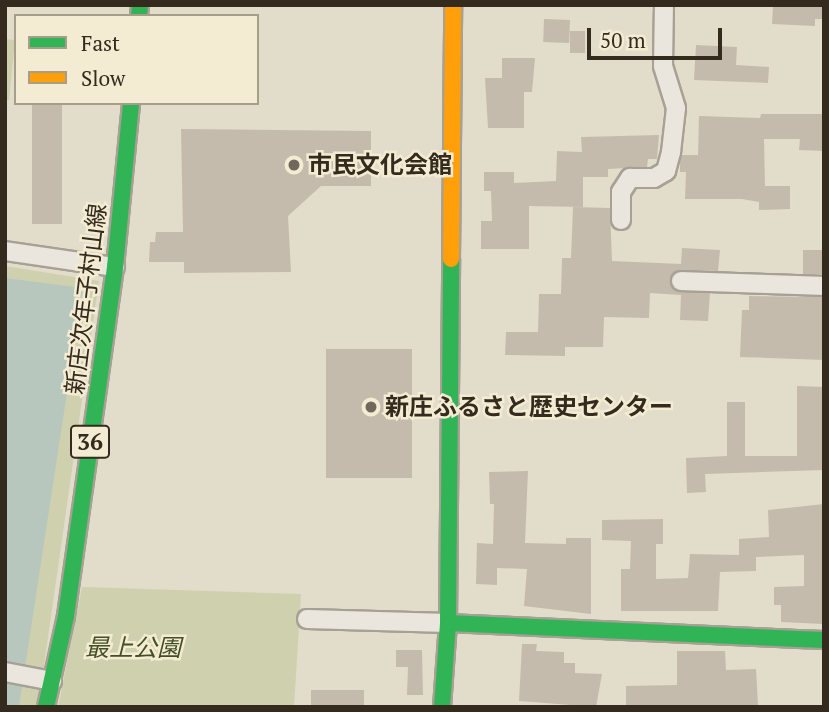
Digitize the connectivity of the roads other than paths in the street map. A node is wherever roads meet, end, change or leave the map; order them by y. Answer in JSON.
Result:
{"nodes":[{"id":1,"x":453,"y":5,"type":"edge"},
{"id":2,"x":664,"y":5,"type":"edge"},
{"id":3,"x":131,"y":105,"type":"edge"},
{"id":4,"x":621,"y":219,"type":"dead end"},
{"id":5,"x":5,"y":251,"type":"edge"},
{"id":6,"x":114,"y":267,"type":"junction"},
{"id":7,"x":681,"y":281,"type":"dead end"},
{"id":8,"x":824,"y":286,"type":"edge"},
{"id":9,"x":307,"y":619,"type":"dead end"},
{"id":10,"x":448,"y":622,"type":"junction"},
{"id":11,"x":824,"y":640,"type":"edge"},
{"id":12,"x":5,"y":673,"type":"edge"},
{"id":13,"x":52,"y":681,"type":"junction"},
{"id":14,"x":46,"y":707,"type":"edge"},
{"id":15,"x":442,"y":707,"type":"edge"}],
"edges":[{"from":1,"to":10,"type":"street"},
{"from":2,"to":4,"type":"street"},
{"from":3,"to":6,"type":"street","name":"新庄次年子村山線","number":"36"},
{"from":5,"to":6,"type":"street"},
{"from":6,"to":13,"type":"street","name":"新庄次年子村山線","number":"36"},
{"from":7,"to":8,"type":"street"},
{"from":9,"to":10,"type":"street"},
{"from":10,"to":11,"type":"street"},
{"from":10,"to":15,"type":"street"},
{"from":12,"to":13,"type":"street"},
{"from":13,"to":14,"type":"street","name":"新庄次年子村山線","number":"36"}]}
